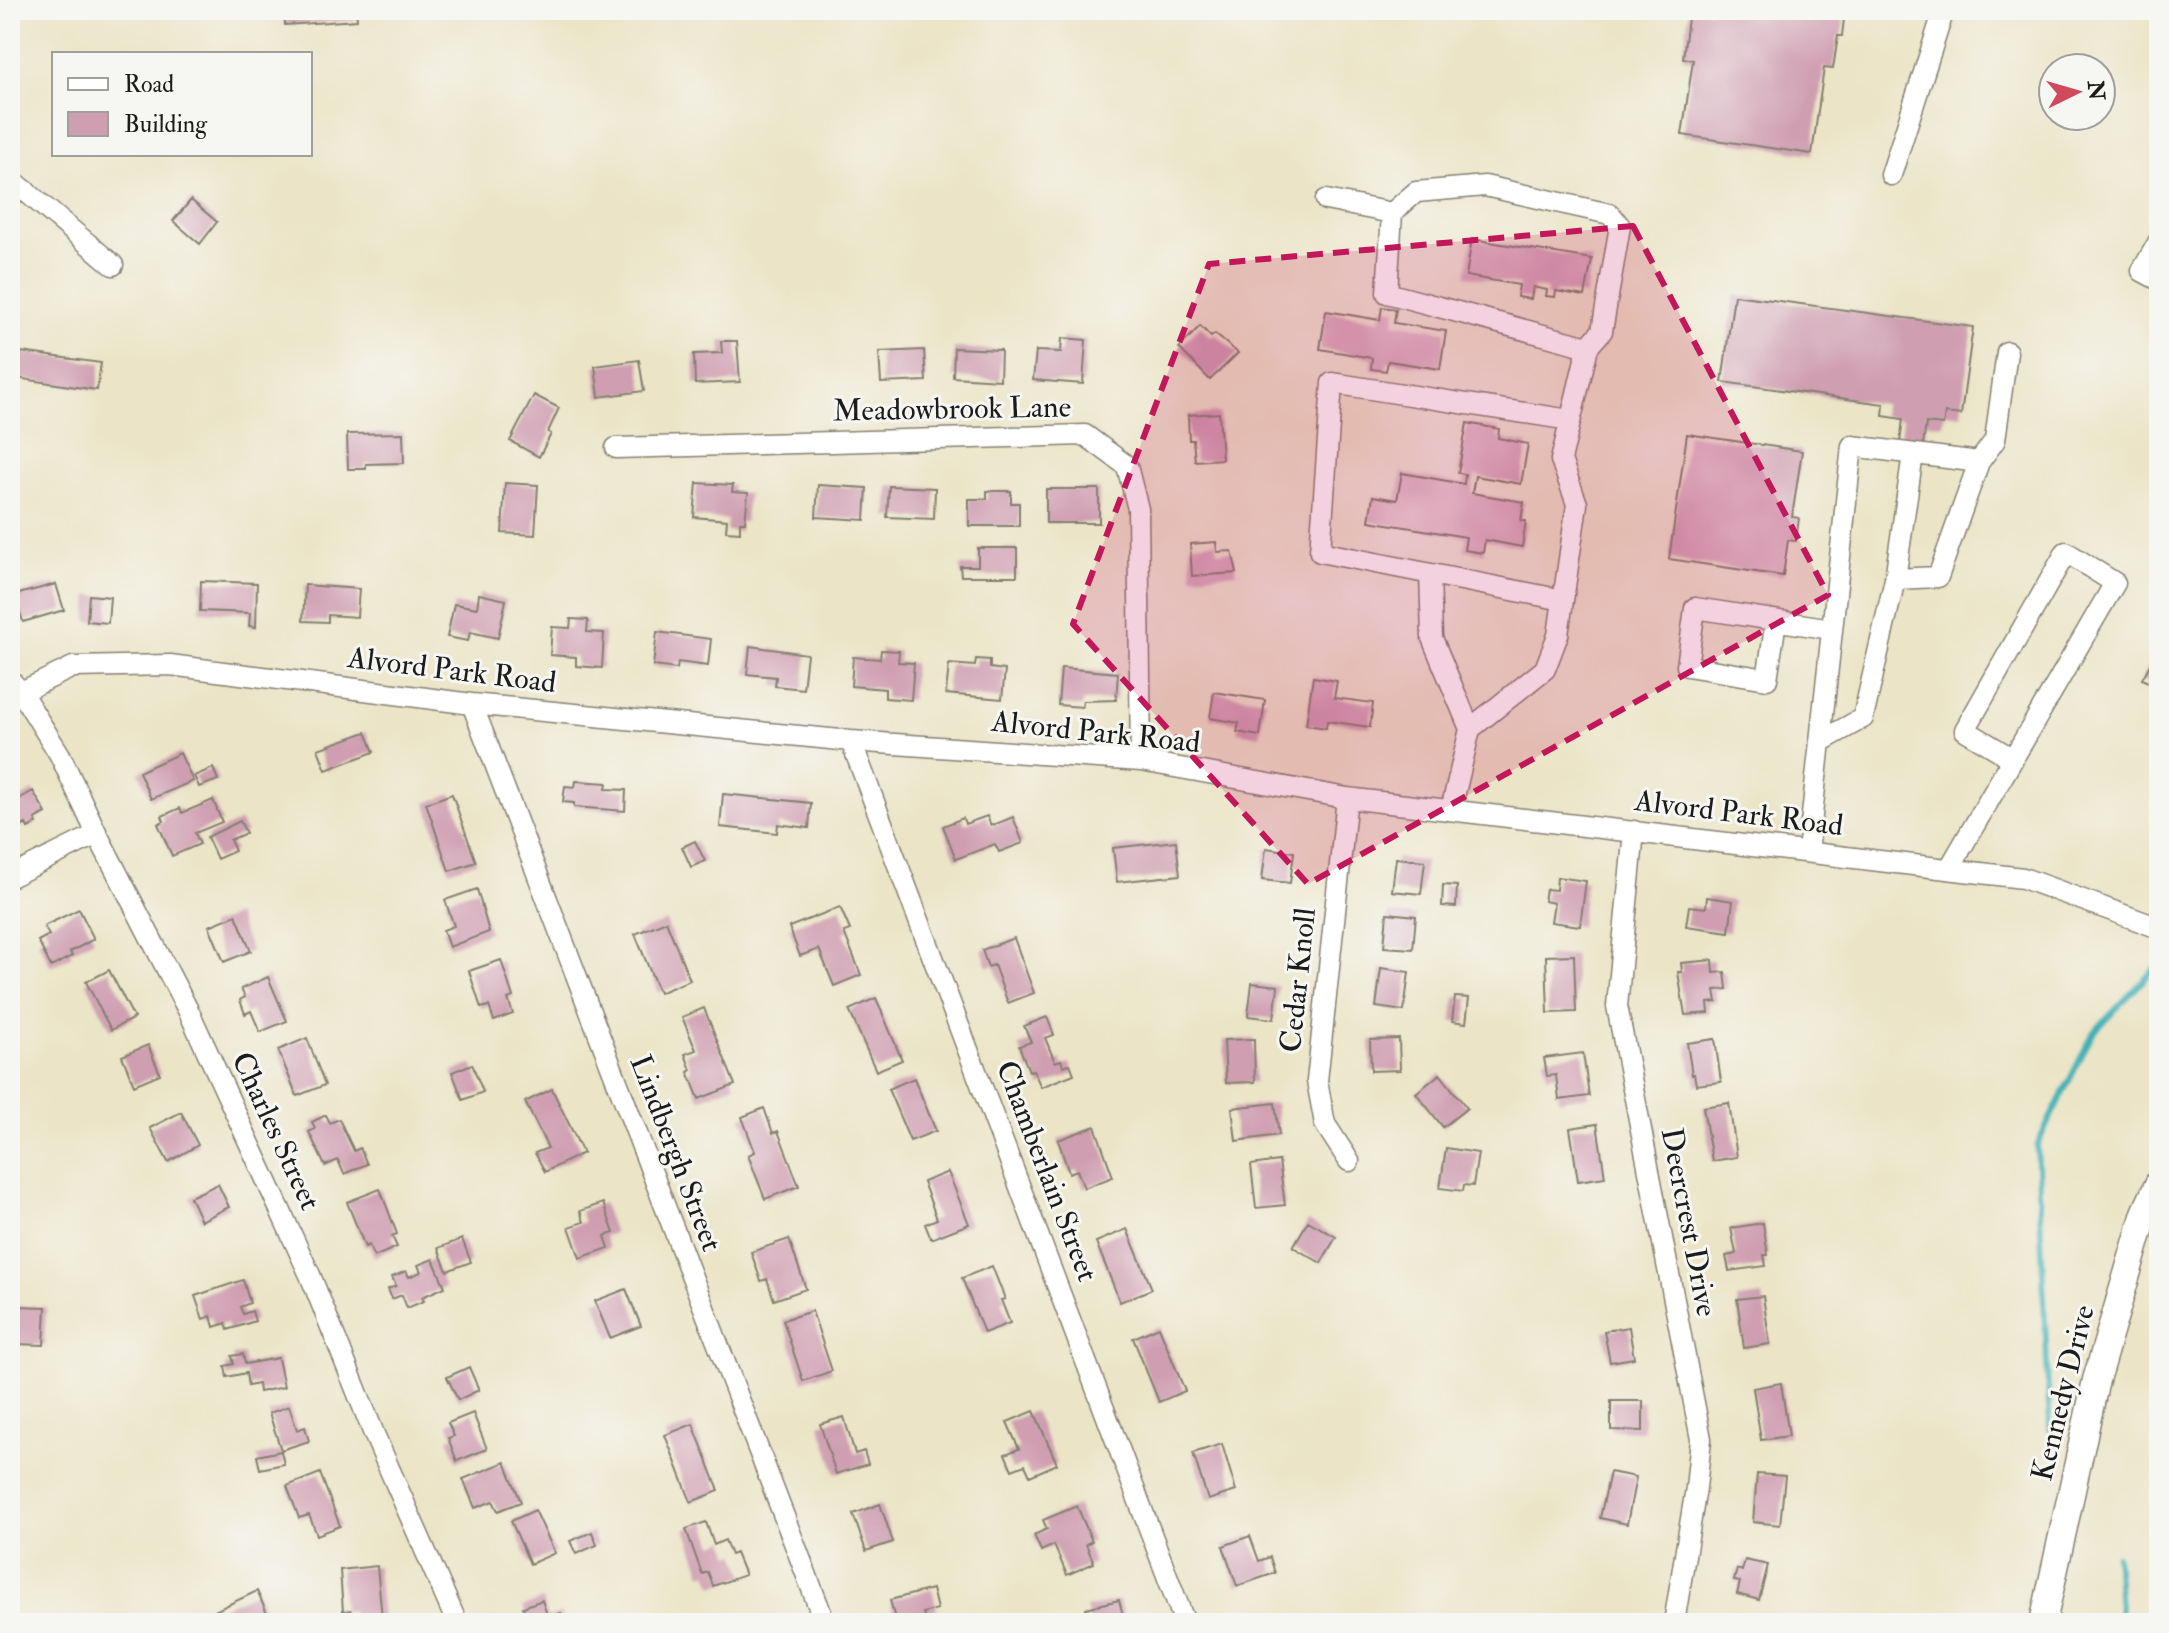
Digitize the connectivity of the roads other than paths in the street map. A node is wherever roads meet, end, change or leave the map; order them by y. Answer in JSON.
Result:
{"nodes":[{"id":1,"x":1944,"y":10,"type":"edge"},
{"id":2,"x":1891,"y":175,"type":"dead end"},
{"id":3,"x":10,"y":178,"type":"edge"},
{"id":4,"x":1326,"y":200,"type":"dead end"},
{"id":5,"x":1392,"y":213,"type":"junction"},
{"id":6,"x":2159,"y":241,"type":"edge"},
{"id":7,"x":113,"y":265,"type":"dead end"},
{"id":8,"x":2159,"y":280,"type":"edge"},
{"id":9,"x":1588,"y":347,"type":"junction"},
{"id":10,"x":2007,"y":352,"type":"dead end"},
{"id":11,"x":1570,"y":420,"type":"junction"},
{"id":12,"x":616,"y":448,"type":"dead end"},
{"id":13,"x":1913,"y":454,"type":"junction"},
{"id":14,"x":1979,"y":462,"type":"junction"},
{"id":15,"x":1430,"y":574,"type":"junction"},
{"id":16,"x":1895,"y":579,"type":"junction"},
{"id":17,"x":1563,"y":600,"type":"junction"},
{"id":18,"x":1776,"y":621,"type":"junction"},
{"id":19,"x":1832,"y":629,"type":"junction"},
{"id":20,"x":16,"y":686,"type":"edge"},
{"id":21,"x":472,"y":704,"type":"junction"},
{"id":22,"x":1470,"y":729,"type":"junction"},
{"id":23,"x":851,"y":741,"type":"junction"},
{"id":24,"x":1820,"y":742,"type":"junction"},
{"id":25,"x":2013,"y":759,"type":"junction"},
{"id":26,"x":1141,"y":761,"type":"junction"},
{"id":27,"x":1347,"y":798,"type":"junction"},
{"id":28,"x":1451,"y":810,"type":"junction"},
{"id":29,"x":1634,"y":831,"type":"junction"},
{"id":30,"x":97,"y":834,"type":"junction"},
{"id":31,"x":1808,"y":852,"type":"junction"},
{"id":32,"x":1949,"y":869,"type":"junction"},
{"id":33,"x":10,"y":877,"type":"edge"},
{"id":34,"x":2159,"y":928,"type":"edge"},
{"id":35,"x":1349,"y":1161,"type":"dead end"},
{"id":36,"x":2159,"y":1182,"type":"edge"},
{"id":37,"x":457,"y":1623,"type":"edge"},
{"id":38,"x":825,"y":1623,"type":"edge"},
{"id":39,"x":1185,"y":1623,"type":"edge"},
{"id":40,"x":1674,"y":1623,"type":"edge"},
{"id":41,"x":2043,"y":1623,"type":"edge"}],
"edges":[{"from":1,"to":2,"type":"street"},
{"from":3,"to":7,"type":"street"},
{"from":4,"to":5,"type":"street"},
{"from":5,"to":9,"type":"street"},
{"from":5,"to":9,"type":"street"},
{"from":6,"to":8,"type":"street"},
{"from":9,"to":11,"type":"street"},
{"from":10,"to":14,"type":"street"},
{"from":11,"to":15,"type":"street"},
{"from":11,"to":17,"type":"street"},
{"from":12,"to":26,"type":"street","name":"Meadowbrook Lane"},
{"from":13,"to":14,"type":"street"},
{"from":13,"to":16,"type":"street"},
{"from":13,"to":19,"type":"street"},
{"from":14,"to":16,"type":"street"},
{"from":15,"to":17,"type":"street"},
{"from":15,"to":22,"type":"street"},
{"from":16,"to":24,"type":"street"},
{"from":17,"to":22,"type":"street"},
{"from":18,"to":18,"type":"street"},
{"from":18,"to":19,"type":"street"},
{"from":19,"to":24,"type":"street"},
{"from":20,"to":21,"type":"street","name":"Alvord Park Road"},
{"from":20,"to":30,"type":"street","name":"Charles Street"},
{"from":21,"to":23,"type":"street","name":"Alvord Park Road"},
{"from":21,"to":38,"type":"street","name":"Lindbergh Street"},
{"from":22,"to":28,"type":"street"},
{"from":23,"to":26,"type":"street","name":"Alvord Park Road"},
{"from":23,"to":39,"type":"street","name":"Chamberlain Street"},
{"from":24,"to":31,"type":"street"},
{"from":25,"to":25,"type":"street"},
{"from":25,"to":32,"type":"street"},
{"from":26,"to":27,"type":"street","name":"Alvord Park Road"},
{"from":27,"to":28,"type":"street","name":"Alvord Park Road"},
{"from":27,"to":35,"type":"street","name":"Cedar Knoll"},
{"from":28,"to":29,"type":"street","name":"Alvord Park Road"},
{"from":29,"to":31,"type":"street","name":"Alvord Park Road"},
{"from":29,"to":40,"type":"street","name":"Deercrest Drive"},
{"from":30,"to":33,"type":"street"},
{"from":30,"to":37,"type":"street","name":"Charles Street"},
{"from":31,"to":32,"type":"street","name":"Alvord Park Road"},
{"from":32,"to":34,"type":"street","name":"Alvord Park Road"},
{"from":36,"to":41,"type":"main road","name":"Kennedy Drive"}]}
